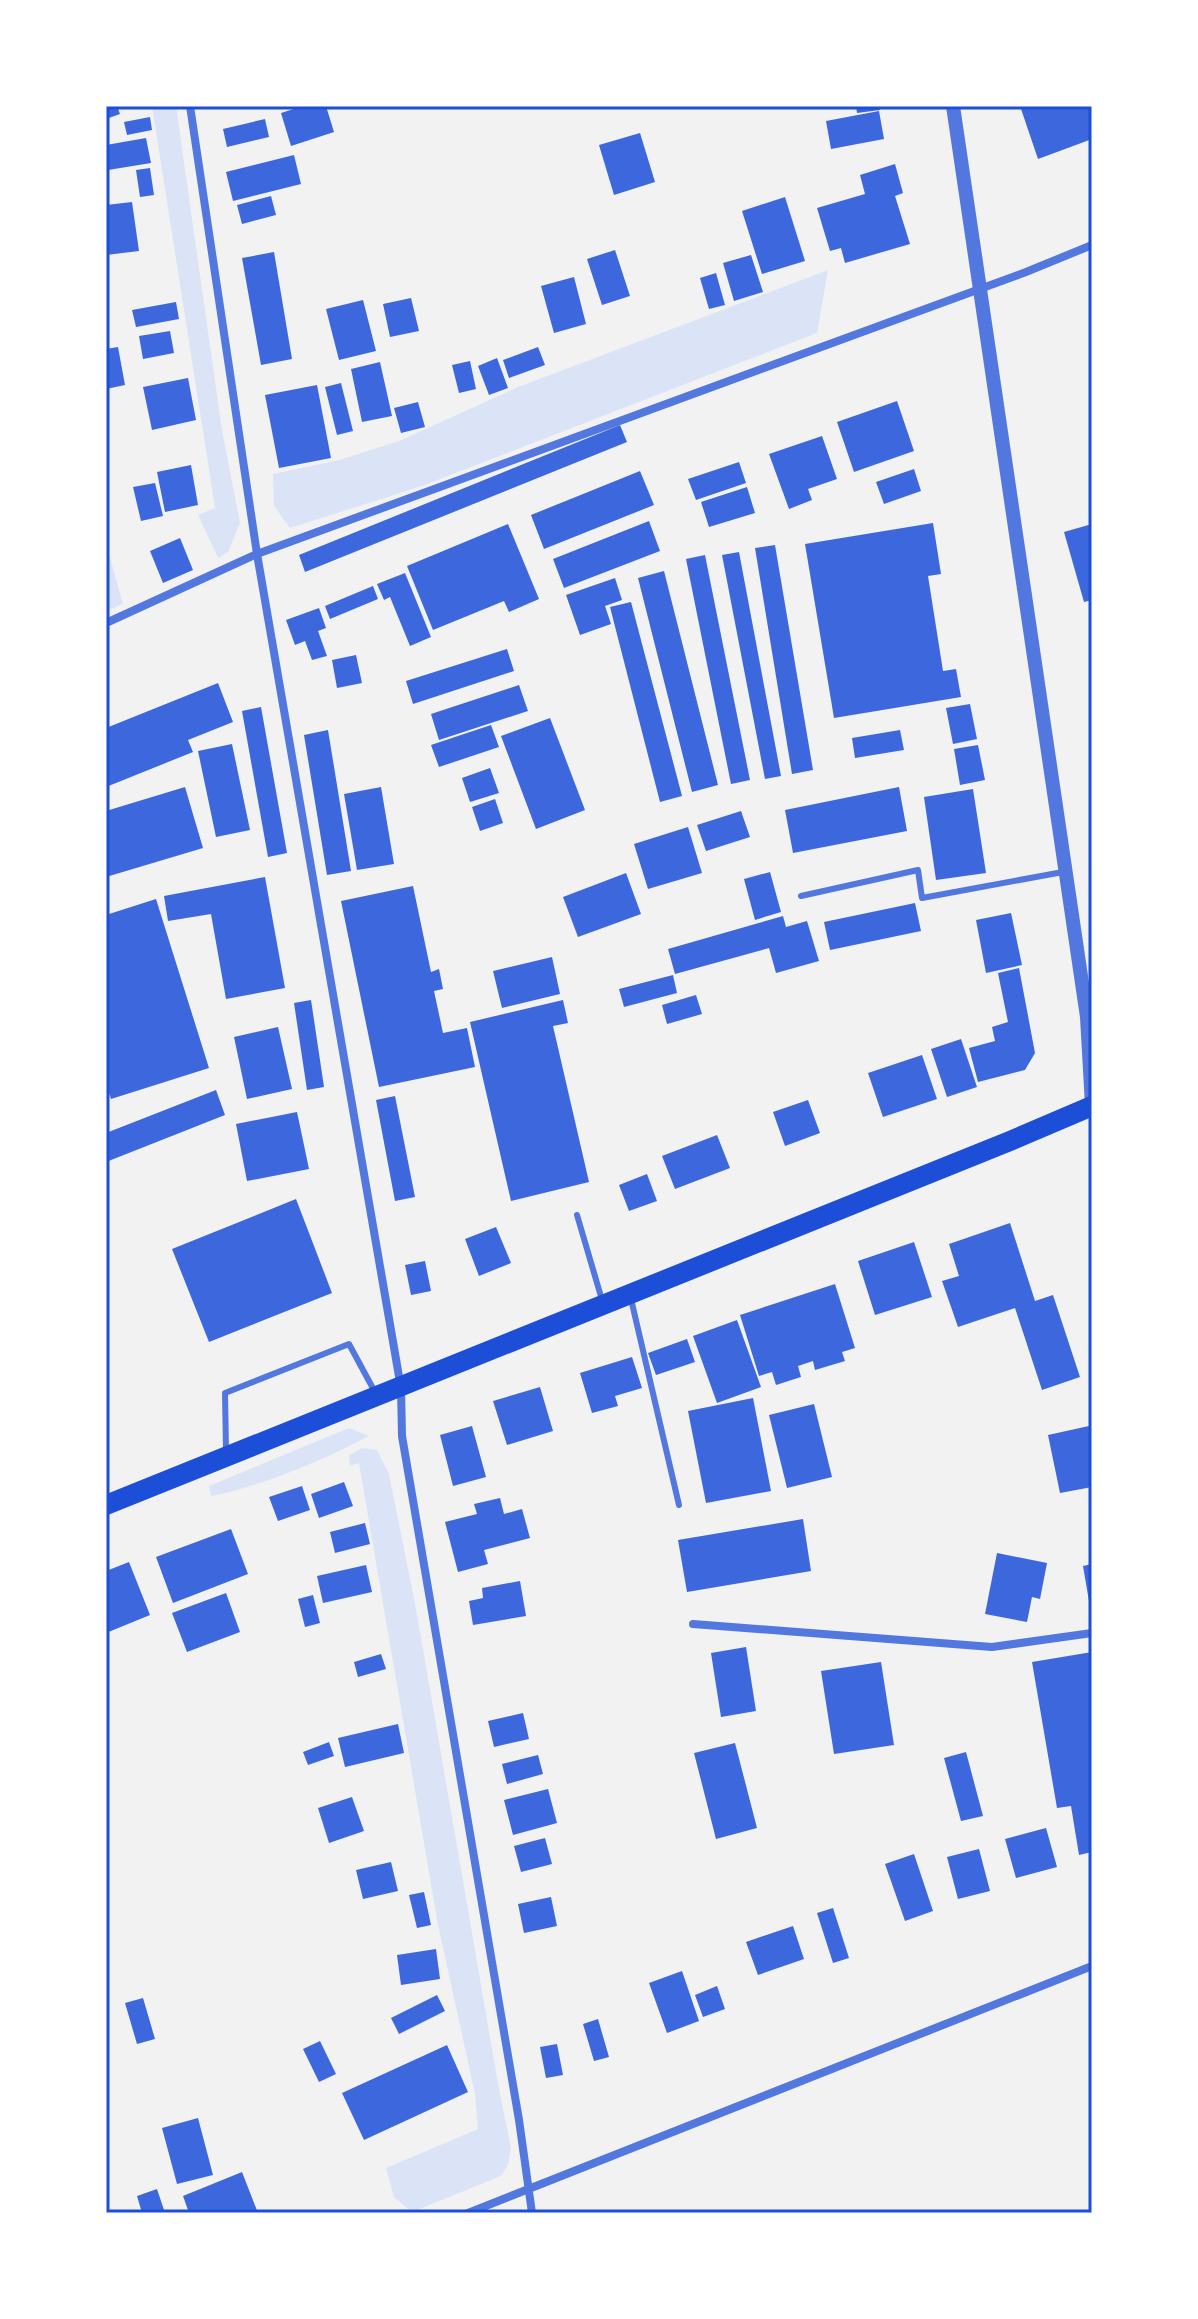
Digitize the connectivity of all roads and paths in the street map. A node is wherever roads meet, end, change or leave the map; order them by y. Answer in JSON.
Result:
{"nodes":[{"id":1,"x":190,"y":106,"type":"edge"},
{"id":2,"x":953,"y":106,"type":"edge"},
{"id":3,"x":1092,"y":245,"type":"edge"},
{"id":4,"x":980,"y":288,"type":"junction"},
{"id":5,"x":257,"y":554,"type":"junction"},
{"id":6,"x":106,"y":623,"type":"edge"},
{"id":7,"x":1066,"y":871,"type":"junction"},
{"id":8,"x":801,"y":896,"type":"dead end"},
{"id":9,"x":1092,"y":1105,"type":"edge"},
{"id":10,"x":577,"y":1215,"type":"dead end"},
{"id":11,"x":630,"y":1295,"type":"junction"},
{"id":12,"x":604,"y":1306,"type":"junction"},
{"id":13,"x":401,"y":1388,"type":"junction"},
{"id":14,"x":378,"y":1397,"type":"junction"},
{"id":15,"x":227,"y":1457,"type":"junction"},
{"id":16,"x":106,"y":1505,"type":"edge"},
{"id":17,"x":679,"y":1505,"type":"dead end"},
{"id":18,"x":693,"y":1624,"type":"dead end"},
{"id":19,"x":1092,"y":1633,"type":"edge"},
{"id":20,"x":1092,"y":1966,"type":"edge"},
{"id":21,"x":529,"y":2187,"type":"junction"},
{"id":22,"x":468,"y":2213,"type":"edge"},
{"id":23,"x":532,"y":2213,"type":"edge"}],
"edges":[{"from":1,"to":5,"type":"street"},
{"from":2,"to":4,"type":"street"},
{"from":3,"to":4,"type":"street"},
{"from":4,"to":5,"type":"street"},
{"from":4,"to":7,"type":"street"},
{"from":5,"to":6,"type":"street"},
{"from":5,"to":13,"type":"street"},
{"from":7,"to":8,"type":"lane"},
{"from":7,"to":9,"type":"street"},
{"from":9,"to":11,"type":"main road"},
{"from":10,"to":12,"type":"lane"},
{"from":11,"to":12,"type":"main road"},
{"from":11,"to":17,"type":"lane"},
{"from":12,"to":13,"type":"main road"},
{"from":13,"to":14,"type":"main road"},
{"from":13,"to":21,"type":"street"},
{"from":14,"to":15,"type":"main road"},
{"from":14,"to":15,"type":"lane"},
{"from":15,"to":16,"type":"main road"},
{"from":18,"to":19,"type":"street"},
{"from":20,"to":21,"type":"street"},
{"from":21,"to":22,"type":"street"},
{"from":21,"to":23,"type":"street"}]}
